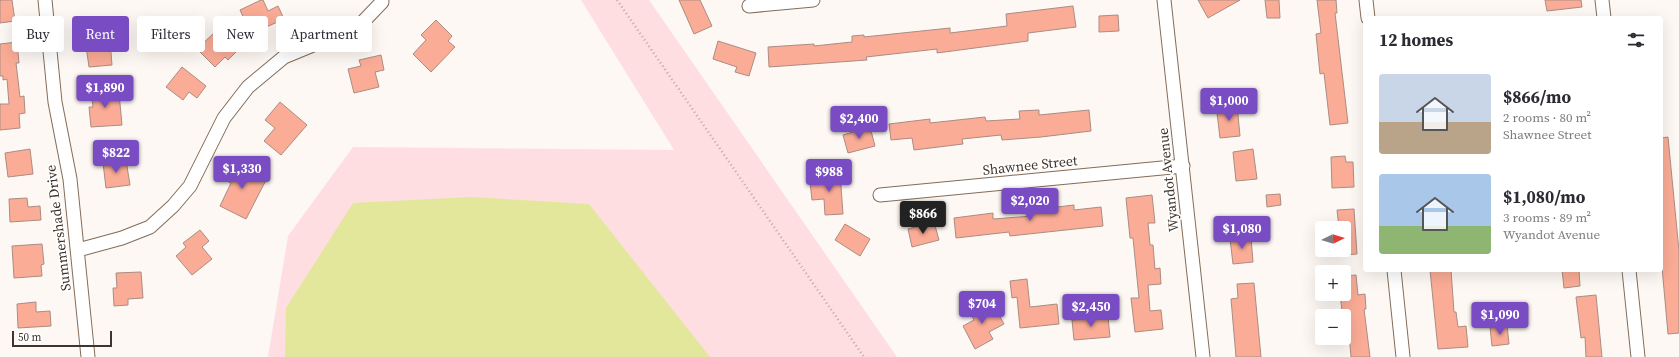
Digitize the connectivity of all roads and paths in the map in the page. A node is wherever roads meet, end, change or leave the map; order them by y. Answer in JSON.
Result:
{"nodes":[{"id":1,"x":45,"y":0,"type":"edge"},
{"id":2,"x":617,"y":0,"type":"edge"},
{"id":3,"x":813,"y":0,"type":"edge"},
{"id":4,"x":1164,"y":0,"type":"edge"},
{"id":5,"x":1366,"y":0,"type":"edge"},
{"id":6,"x":1602,"y":0,"type":"edge"},
{"id":7,"x":382,"y":2,"type":"dead end"},
{"id":8,"x":749,"y":6,"type":"dead end"},
{"id":9,"x":1368,"y":16,"type":"edge"},
{"id":10,"x":1604,"y":16,"type":"edge"},
{"id":11,"x":1183,"y":166,"type":"junction"},
{"id":12,"x":880,"y":195,"type":"dead end"},
{"id":13,"x":78,"y":250,"type":"junction"},
{"id":14,"x":1394,"y":272,"type":"edge"},
{"id":15,"x":1629,"y":272,"type":"edge"},
{"id":16,"x":88,"y":357,"type":"edge"},
{"id":17,"x":864,"y":357,"type":"edge"},
{"id":18,"x":1203,"y":357,"type":"edge"},
{"id":19,"x":1403,"y":357,"type":"edge"},
{"id":20,"x":1638,"y":357,"type":"edge"}],
"edges":[{"from":1,"to":13,"type":"street","name":"Summershade Drive"},
{"from":2,"to":17,"type":"path"},
{"from":3,"to":8,"type":"street"},
{"from":4,"to":11,"type":"street","name":"Wyandot Avenue"},
{"from":5,"to":9,"type":"street"},
{"from":6,"to":10,"type":"street"},
{"from":7,"to":13,"type":"street"},
{"from":11,"to":12,"type":"street","name":"Shawnee Street"},
{"from":11,"to":18,"type":"street","name":"Wyandot Avenue"},
{"from":13,"to":16,"type":"street","name":"Summershade Drive"},
{"from":14,"to":19,"type":"street"},
{"from":15,"to":20,"type":"street"}]}
